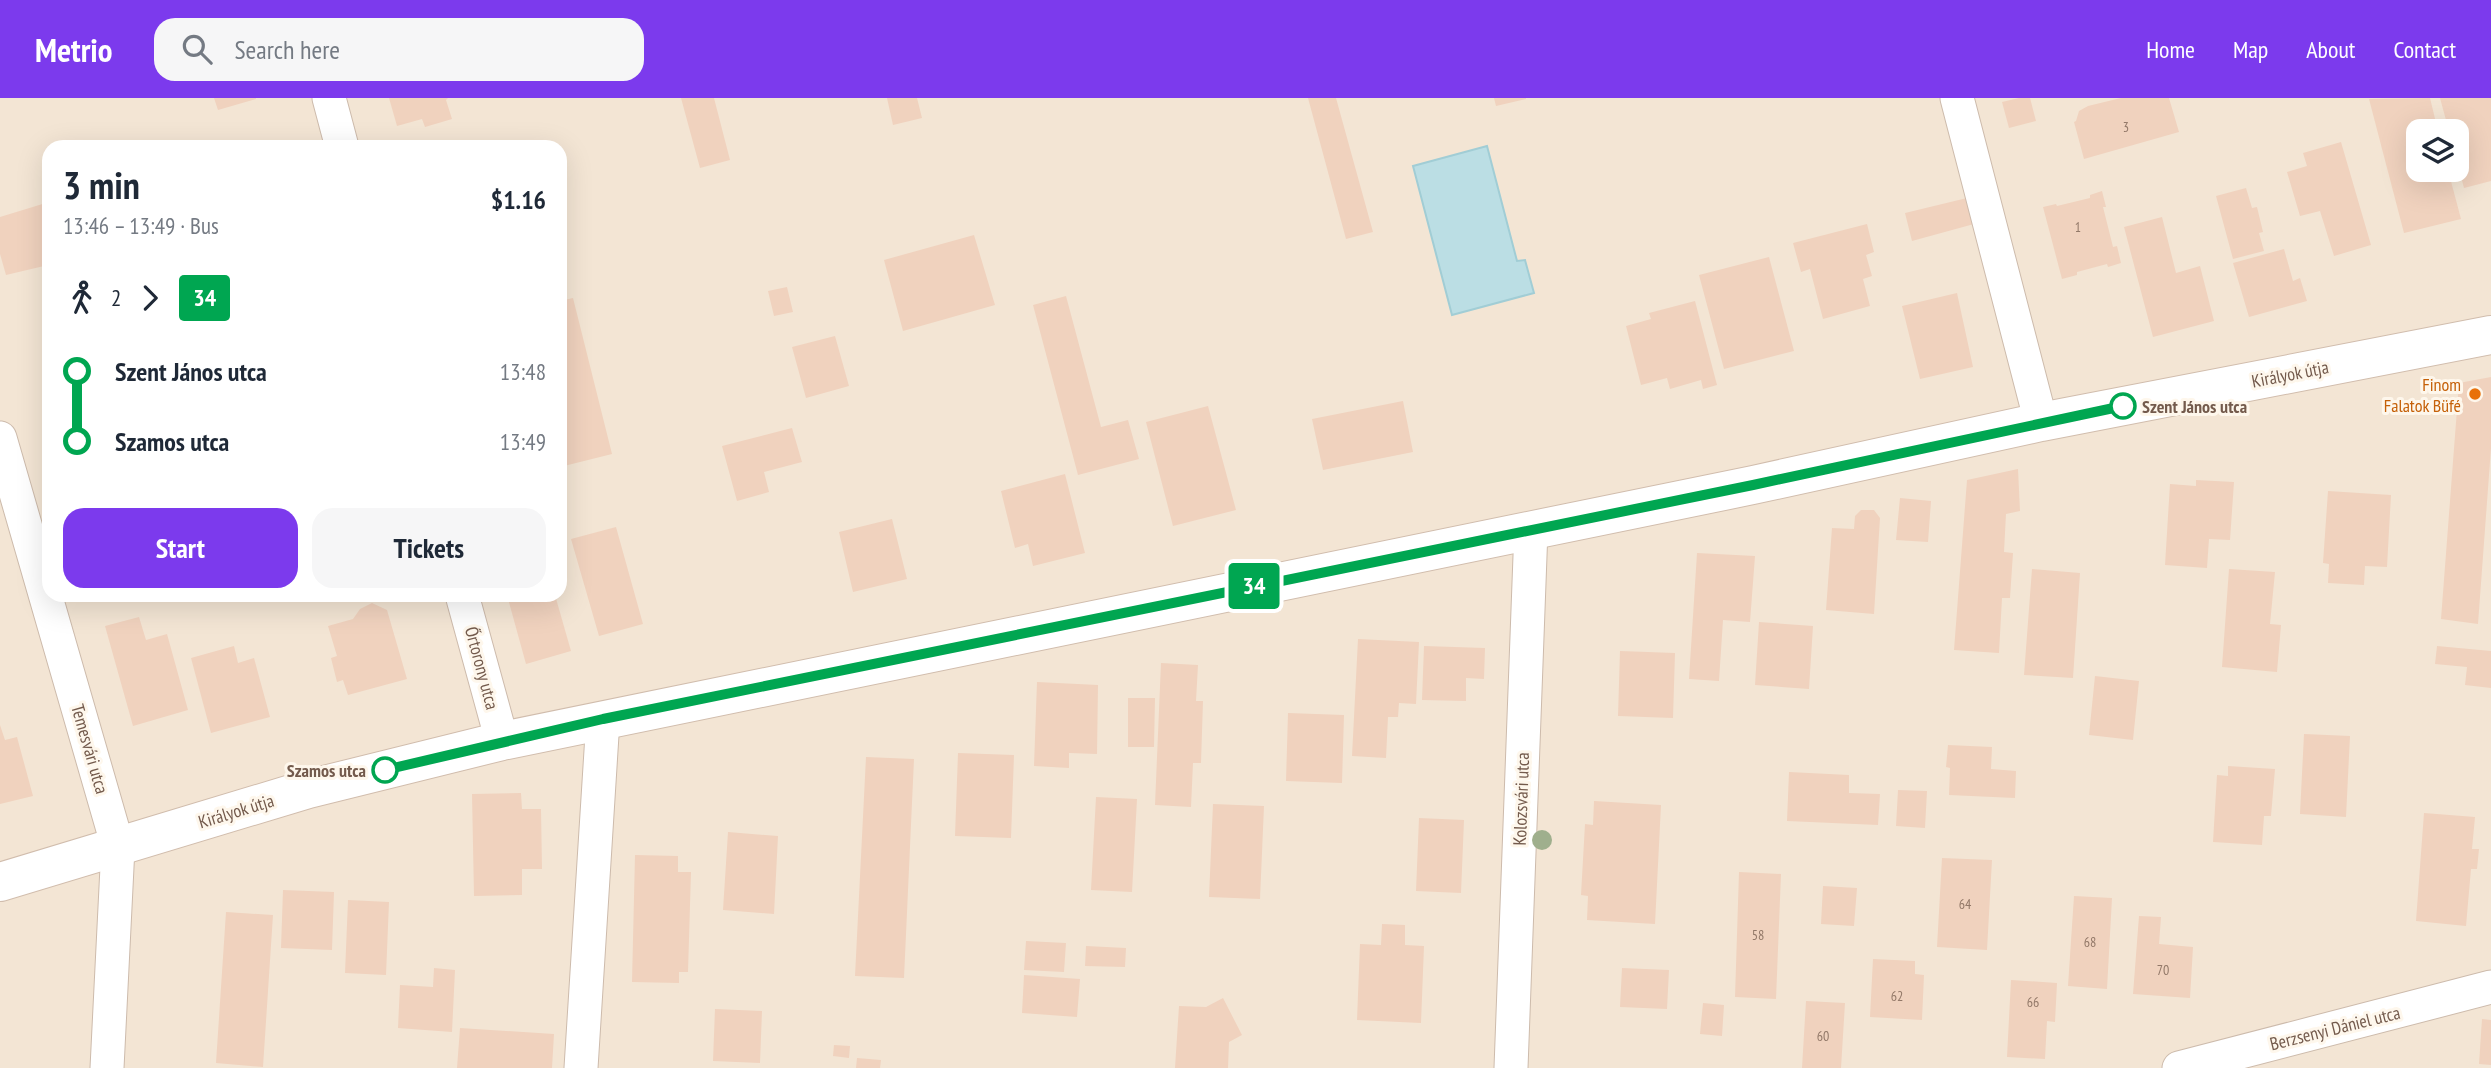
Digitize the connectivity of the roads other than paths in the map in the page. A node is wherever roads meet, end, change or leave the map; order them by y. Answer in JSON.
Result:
{"nodes":[{"id":1,"x":329,"y":98,"type":"edge"},
{"id":2,"x":1957,"y":98,"type":"edge"},
{"id":3,"x":340,"y":140,"type":"edge"},
{"id":4,"x":2491,"y":335,"type":"edge"},
{"id":5,"x":2041,"y":422,"type":"junction"},
{"id":6,"x":0,"y":438,"type":"edge"},
{"id":7,"x":1531,"y":529,"type":"junction"},
{"id":8,"x":42,"y":584,"type":"edge"},
{"id":9,"x":47,"y":602,"type":"edge"},
{"id":10,"x":464,"y":602,"type":"edge"},
{"id":11,"x":603,"y":719,"type":"junction"},
{"id":12,"x":502,"y":741,"type":"junction"},
{"id":13,"x":118,"y":847,"type":"junction"},
{"id":14,"x":0,"y":882,"type":"edge"},
{"id":15,"x":2491,"y":987,"type":"edge"},
{"id":16,"x":107,"y":1068,"type":"edge"},
{"id":17,"x":581,"y":1068,"type":"edge"},
{"id":18,"x":1511,"y":1068,"type":"edge"},
{"id":19,"x":2179,"y":1068,"type":"edge"}],
"edges":[{"from":1,"to":3,"type":"street"},
{"from":2,"to":5,"type":"street"},
{"from":4,"to":5,"type":"street","name":"Királyok útja"},
{"from":5,"to":7,"type":"street","name":"Királyok útja"},
{"from":6,"to":8,"type":"street","name":"Temesvári utca"},
{"from":7,"to":11,"type":"street","name":"Királyok útja"},
{"from":7,"to":18,"type":"street","name":"Kolozsvári utca"},
{"from":9,"to":13,"type":"street","name":"Temesvári utca"},
{"from":10,"to":12,"type":"street","name":"Őrtorony utca"},
{"from":11,"to":12,"type":"street","name":"Királyok útja"},
{"from":11,"to":17,"type":"street"},
{"from":12,"to":13,"type":"street","name":"Királyok útja"},
{"from":13,"to":14,"type":"street","name":"Királyok útja"},
{"from":13,"to":16,"type":"street","name":"Temesvári utca"},
{"from":15,"to":19,"type":"street","name":"Berzsenyi Dániel utca"}]}
